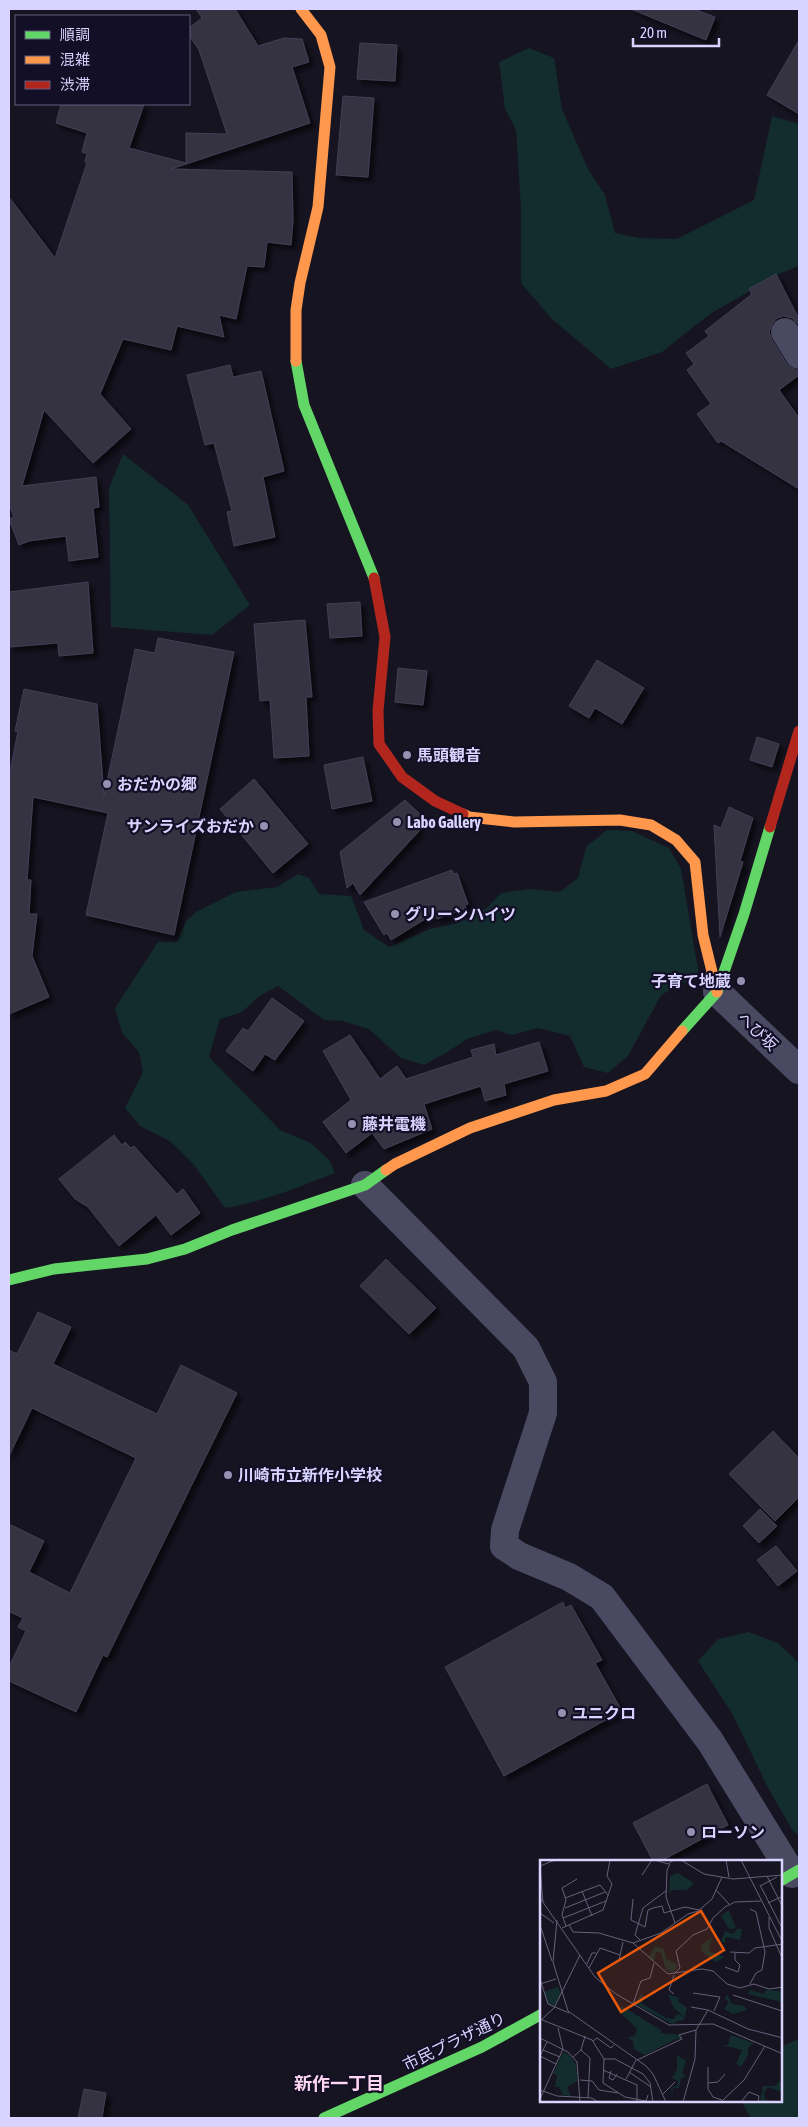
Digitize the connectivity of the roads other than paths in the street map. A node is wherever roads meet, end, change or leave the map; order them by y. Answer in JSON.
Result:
{"nodes":[{"id":1,"x":301,"y":9,"type":"edge"},
{"id":2,"x":785,"y":332,"type":"dead end"},
{"id":3,"x":799,"y":355,"type":"edge"},
{"id":4,"x":799,"y":731,"type":"edge"},
{"id":5,"x":717,"y":992,"type":"junction"},
{"id":6,"x":799,"y":1070,"type":"edge"},
{"id":7,"x":365,"y":1185,"type":"junction"},
{"id":8,"x":9,"y":1280,"type":"edge"},
{"id":9,"x":782,"y":1860,"type":"edge"},
{"id":10,"x":783,"y":1862,"type":"edge"},
{"id":11,"x":791,"y":1875,"type":"edge"},
{"id":12,"x":540,"y":2015,"type":"edge"},
{"id":13,"x":324,"y":2118,"type":"edge"}],
"edges":[{"from":1,"to":5,"type":"street"},
{"from":2,"to":3,"type":"street"},
{"from":4,"to":5,"type":"street"},
{"from":5,"to":6,"type":"street","name":"へび坂"},
{"from":5,"to":7,"type":"street"},
{"from":7,"to":8,"type":"street"},
{"from":7,"to":9,"type":"street"},
{"from":10,"to":11,"type":"street"},
{"from":12,"to":13,"type":"street","name":"市民プラザ通り"}]}
